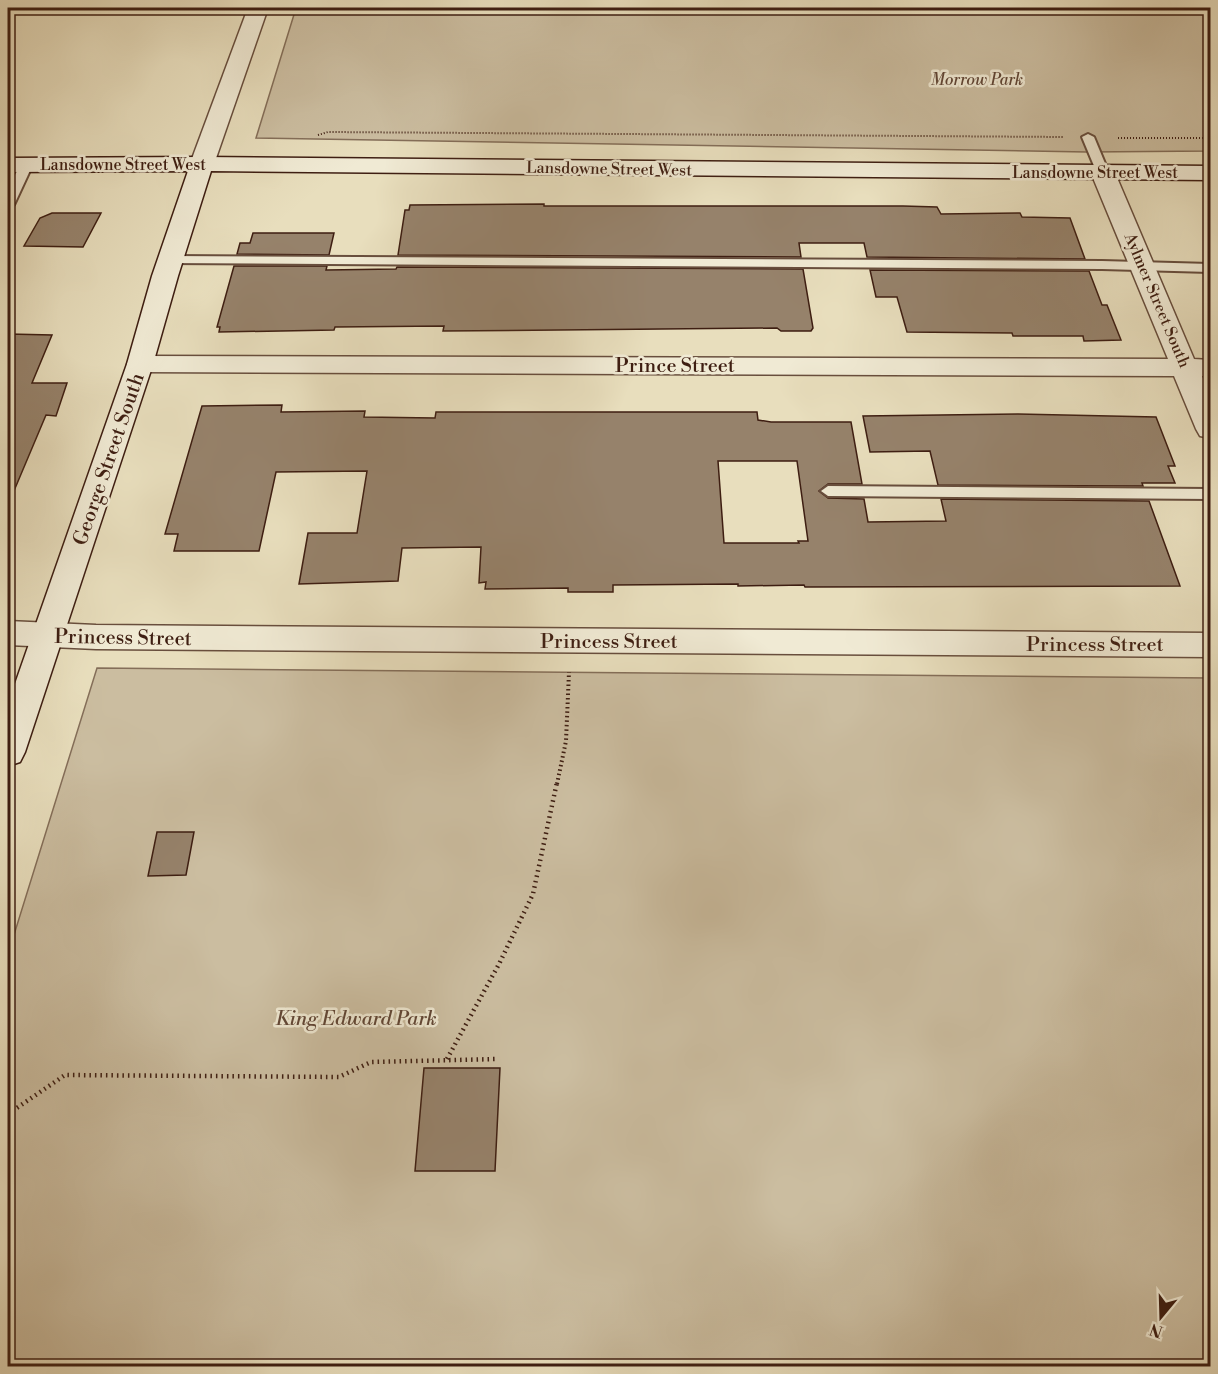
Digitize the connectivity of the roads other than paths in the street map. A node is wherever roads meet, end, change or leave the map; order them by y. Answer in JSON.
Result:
{"nodes":[{"id":1,"x":258,"y":8,"type":"edge"},
{"id":2,"x":1089,"y":137,"type":"road end"},
{"id":3,"x":202,"y":164,"type":"junction"},
{"id":4,"x":17,"y":165,"type":"edge"},
{"id":5,"x":1103,"y":173,"type":"junction"},
{"id":6,"x":1210,"y":173,"type":"edge"},
{"id":7,"x":8,"y":205,"type":"edge"},
{"id":8,"x":170,"y":260,"type":"junction"},
{"id":9,"x":1144,"y":268,"type":"junction"},
{"id":10,"x":1210,"y":268,"type":"edge"},
{"id":11,"x":140,"y":364,"type":"junction"},
{"id":12,"x":1198,"y":368,"type":"edge"},
{"id":13,"x":1210,"y":429,"type":"edge"},
{"id":14,"x":828,"y":491,"type":"dead end"},
{"id":15,"x":1210,"y":494,"type":"edge"},
{"id":16,"x":8,"y":633,"type":"edge"},
{"id":17,"x":47,"y":636,"type":"junction"},
{"id":18,"x":1210,"y":645,"type":"edge"},
{"id":19,"x":8,"y":752,"type":"edge"}],
"edges":[{"from":1,"to":3,"type":"street","name":"George Street South"},
{"from":2,"to":5,"type":"lane"},
{"from":3,"to":4,"type":"street","name":"Lansdowne Street West"},
{"from":3,"to":5,"type":"street","name":"Lansdowne Street West"},
{"from":3,"to":8,"type":"street","name":"George Street South"},
{"from":4,"to":7,"type":"lane"},
{"from":5,"to":6,"type":"street","name":"Lansdowne Street West"},
{"from":5,"to":9,"type":"street","name":"Aylmer Street South"},
{"from":8,"to":9,"type":"lane"},
{"from":8,"to":11,"type":"street","name":"George Street South"},
{"from":9,"to":10,"type":"lane"},
{"from":9,"to":12,"type":"street","name":"Aylmer Street South"},
{"from":11,"to":12,"type":"street","name":"Prince Street"},
{"from":11,"to":17,"type":"street","name":"George Street South"},
{"from":12,"to":13,"type":"street","name":"Aylmer Street South"},
{"from":14,"to":15,"type":"lane"},
{"from":16,"to":17,"type":"street","name":"Princess Street"},
{"from":17,"to":18,"type":"street","name":"Princess Street"},
{"from":17,"to":19,"type":"street","name":"George Street South"}]}
